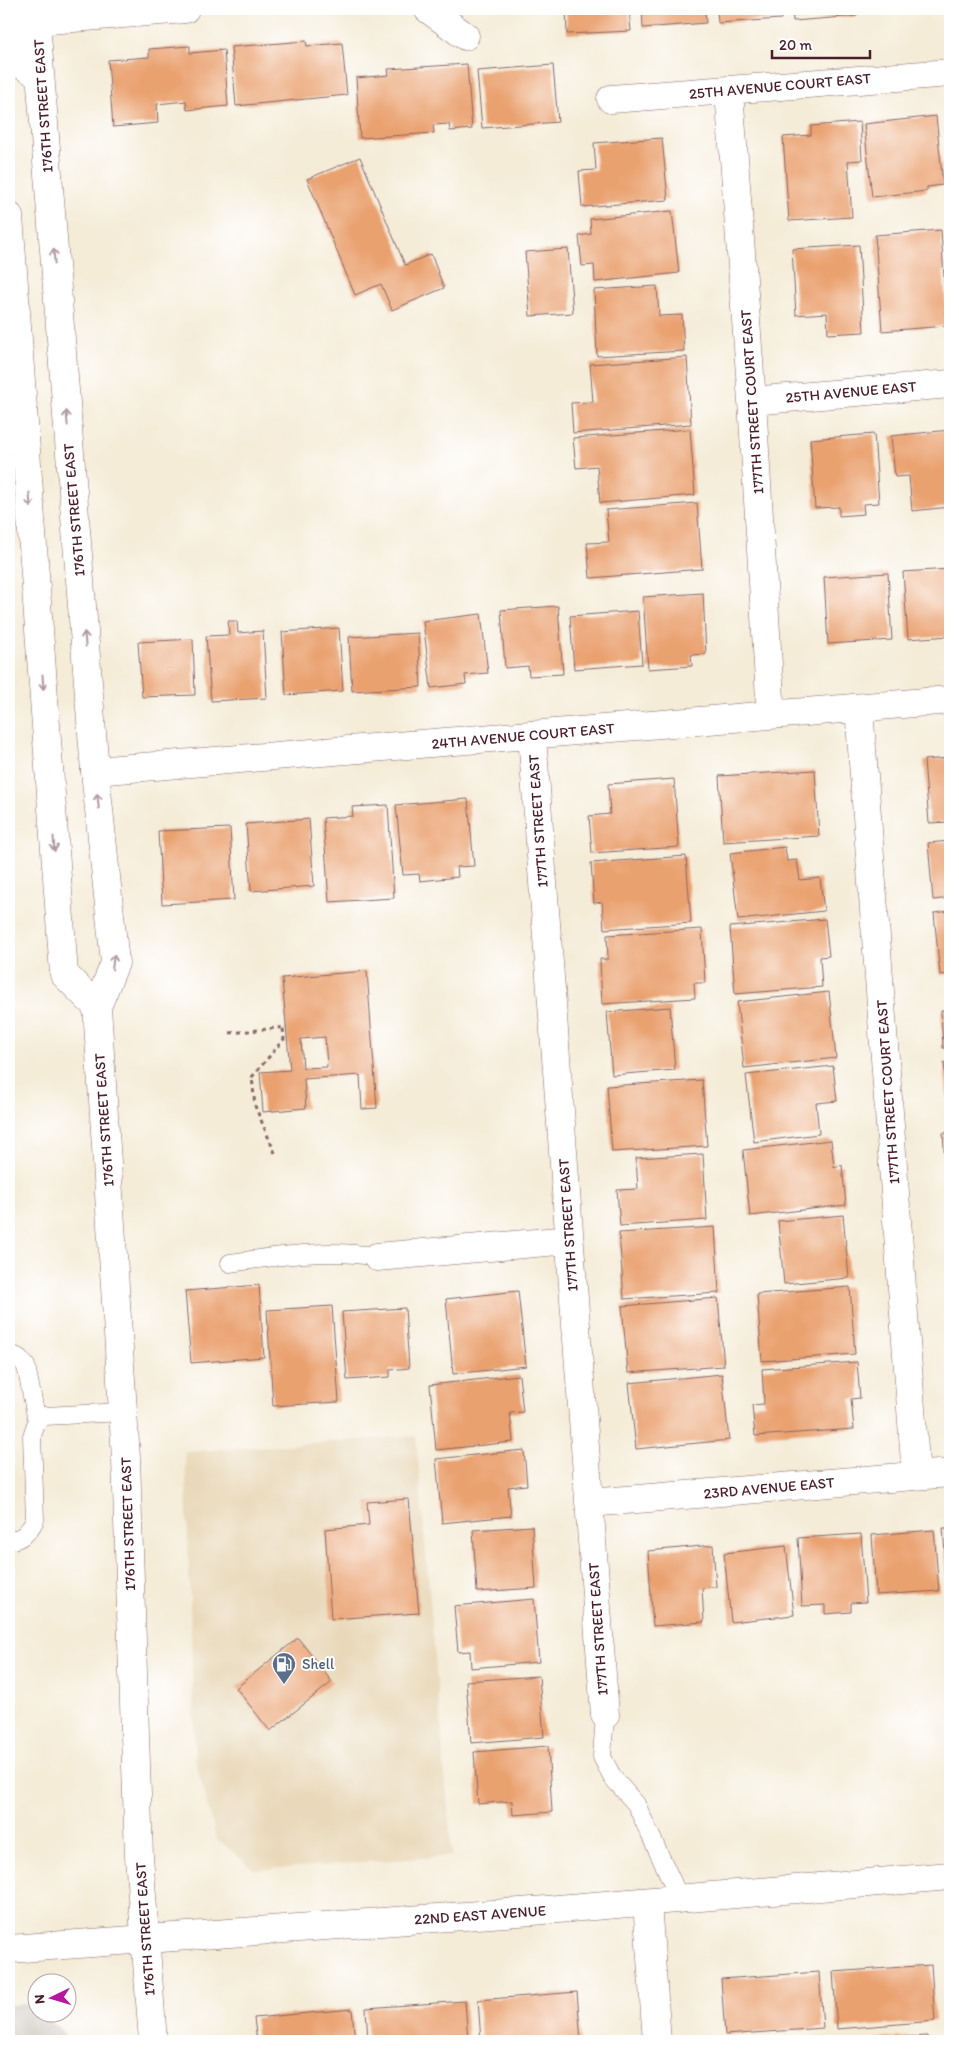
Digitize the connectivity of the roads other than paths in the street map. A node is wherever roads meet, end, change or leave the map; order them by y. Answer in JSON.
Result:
{"nodes":[{"id":1,"x":185,"y":9,"type":"edge"},
{"id":2,"x":428,"y":9,"type":"edge"},
{"id":3,"x":29,"y":13,"type":"edge"},
{"id":4,"x":465,"y":36,"type":"dead end"},
{"id":5,"x":950,"y":73,"type":"edge"},
{"id":6,"x":729,"y":91,"type":"junction"},
{"id":7,"x":610,"y":100,"type":"dead end"},
{"id":8,"x":9,"y":216,"type":"edge"},
{"id":9,"x":950,"y":384,"type":"edge"},
{"id":10,"x":752,"y":401,"type":"junction"},
{"id":11,"x":950,"y":700,"type":"edge"},
{"id":12,"x":860,"y":708,"type":"junction"},
{"id":13,"x":771,"y":715,"type":"junction"},
{"id":14,"x":532,"y":735,"type":"junction"},
{"id":15,"x":95,"y":771,"type":"junction"},
{"id":16,"x":96,"y":1007,"type":"junction"},
{"id":17,"x":570,"y":1240,"type":"junction"},
{"id":18,"x":377,"y":1257,"type":"joint"},
{"id":19,"x":230,"y":1263,"type":"dead end"},
{"id":20,"x":9,"y":1353,"type":"edge"},
{"id":21,"x":123,"y":1412,"type":"junction"},
{"id":22,"x":37,"y":1421,"type":"junction"},
{"id":23,"x":950,"y":1473,"type":"edge"},
{"id":24,"x":916,"y":1476,"type":"junction"},
{"id":25,"x":589,"y":1503,"type":"junction"},
{"id":26,"x":9,"y":1542,"type":"edge"},
{"id":27,"x":604,"y":1716,"type":"joint"},
{"id":28,"x":950,"y":1876,"type":"edge"},
{"id":29,"x":680,"y":1899,"type":"junction"},
{"id":30,"x":647,"y":1902,"type":"junction"},
{"id":31,"x":146,"y":1938,"type":"junction"},
{"id":32,"x":9,"y":1948,"type":"edge"},
{"id":33,"x":153,"y":2041,"type":"edge"},
{"id":34,"x":657,"y":2041,"type":"edge"}],
"edges":[{"from":1,"to":3,"type":"street"},
{"from":2,"to":4,"type":"street"},
{"from":15,"to":3,"type":"street","name":"176TH STREET EAST","one_way":true},
{"from":5,"to":6,"type":"street","name":"25TH AVENUE COURT EAST"},
{"from":6,"to":7,"type":"street","name":"25TH AVENUE COURT EAST"},
{"from":6,"to":10,"type":"street","name":"177TH STREET COURT EAST"},
{"from":8,"to":16,"type":"street","one_way":true},
{"from":9,"to":10,"type":"street","name":"25TH AVENUE EAST"},
{"from":10,"to":13,"type":"street","name":"177TH STREET COURT EAST"},
{"from":11,"to":12,"type":"street","name":"24TH AVENUE COURT EAST"},
{"from":12,"to":13,"type":"street","name":"24TH AVENUE COURT EAST"},
{"from":12,"to":24,"type":"street","name":"177TH STREET COURT EAST"},
{"from":13,"to":14,"type":"street","name":"24TH AVENUE COURT EAST"},
{"from":14,"to":15,"type":"street","name":"24TH AVENUE COURT EAST"},
{"from":14,"to":17,"type":"street","name":"177TH STREET EAST"},
{"from":16,"to":15,"type":"street","name":"176TH STREET EAST","one_way":true},
{"from":16,"to":21,"type":"street","name":"176TH STREET EAST"},
{"from":17,"to":18,"type":"street"},
{"from":17,"to":25,"type":"street","name":"177TH STREET EAST"},
{"from":18,"to":19,"type":"lane"},
{"from":20,"to":22,"type":"lane"},
{"from":21,"to":22,"type":"lane"},
{"from":21,"to":31,"type":"street","name":"176TH STREET EAST"},
{"from":22,"to":26,"type":"lane"},
{"from":23,"to":24,"type":"street","name":"23RD AVENUE EAST"},
{"from":24,"to":25,"type":"street","name":"23RD AVENUE EAST"},
{"from":25,"to":27,"type":"street","name":"177TH STREET EAST"},
{"from":27,"to":29,"type":"lane"},
{"from":28,"to":29,"type":"street","name":"22ND EAST AVENUE"},
{"from":29,"to":30,"type":"street","name":"22ND EAST AVENUE"},
{"from":30,"to":31,"type":"street","name":"22ND EAST AVENUE"},
{"from":30,"to":34,"type":"street"},
{"from":31,"to":32,"type":"street","name":"22ND EAST AVENUE"},
{"from":31,"to":33,"type":"street","name":"176TH STREET EAST"}]}
